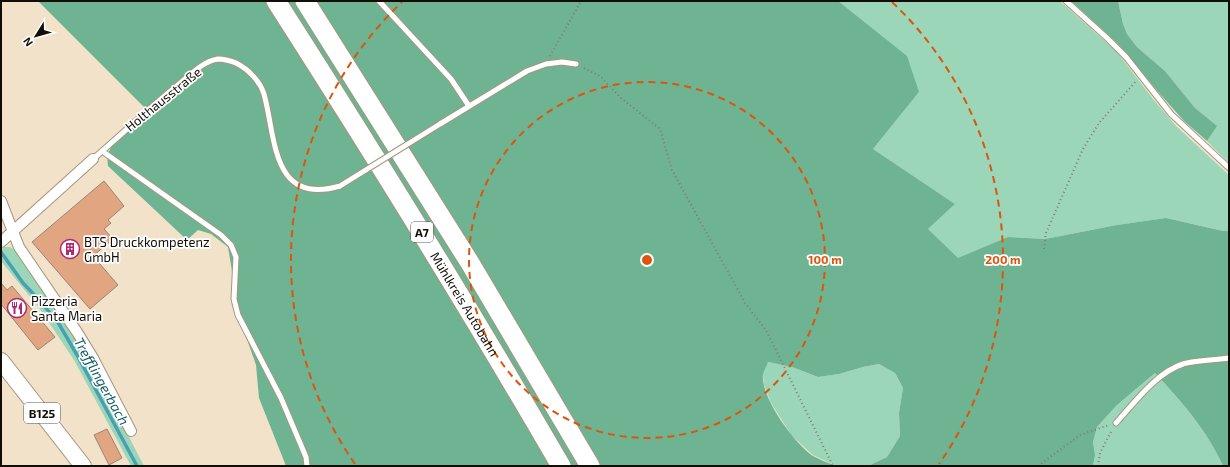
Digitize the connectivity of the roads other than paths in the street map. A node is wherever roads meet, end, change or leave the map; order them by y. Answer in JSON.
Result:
{"nodes":[{"id":1,"x":276,"y":1,"type":"edge"},
{"id":2,"x":305,"y":1,"type":"edge"},
{"id":3,"x":379,"y":1,"type":"edge"},
{"id":4,"x":1066,"y":1,"type":"edge"},
{"id":5,"x":576,"y":64,"type":"road end"},
{"id":6,"x":469,"y":106,"type":"junction"},
{"id":7,"x":102,"y":151,"type":"junction"},
{"id":8,"x":93,"y":159,"type":"joint"},
{"id":9,"x":1229,"y":168,"type":"edge"},
{"id":10,"x":1,"y":201,"type":"edge"},
{"id":11,"x":13,"y":231,"type":"junction"},
{"id":12,"x":2,"y":241,"type":"edge"},
{"id":13,"x":1229,"y":358,"type":"edge"},
{"id":14,"x":1,"y":361,"type":"edge"},
{"id":15,"x":1116,"y":422,"type":"road end"},
{"id":16,"x":132,"y":431,"type":"dead end"},
{"id":17,"x":83,"y":466,"type":"edge"},
{"id":18,"x":307,"y":466,"type":"edge"},
{"id":19,"x":561,"y":466,"type":"edge"},
{"id":20,"x":590,"y":466,"type":"edge"}],
"edges":[{"from":1,"to":19,"type":"highway","name":"Mühlkreis Autobahn","number":"A7"},
{"from":2,"to":20,"type":"highway","name":"Mühlkreis Autobahn","number":"A7"},
{"from":3,"to":6,"type":"lane"},
{"from":4,"to":9,"type":"lane"},
{"from":5,"to":6,"type":"lane","name":"Holthausstraße"},
{"from":6,"to":7,"type":"lane","name":"Holthausstraße","bridge":true},
{"from":7,"to":8,"type":"lane","name":"Holthausstraße"},
{"from":7,"to":18,"type":"lane"},
{"from":8,"to":11,"type":"street","name":"Holthausstraße"},
{"from":10,"to":11,"type":"street"},
{"from":11,"to":12,"type":"street","name":"Holthausstraße"},
{"from":11,"to":16,"type":"street"},
{"from":13,"to":15,"type":"lane"},
{"from":14,"to":17,"type":"main road","number":"B125"}]}
